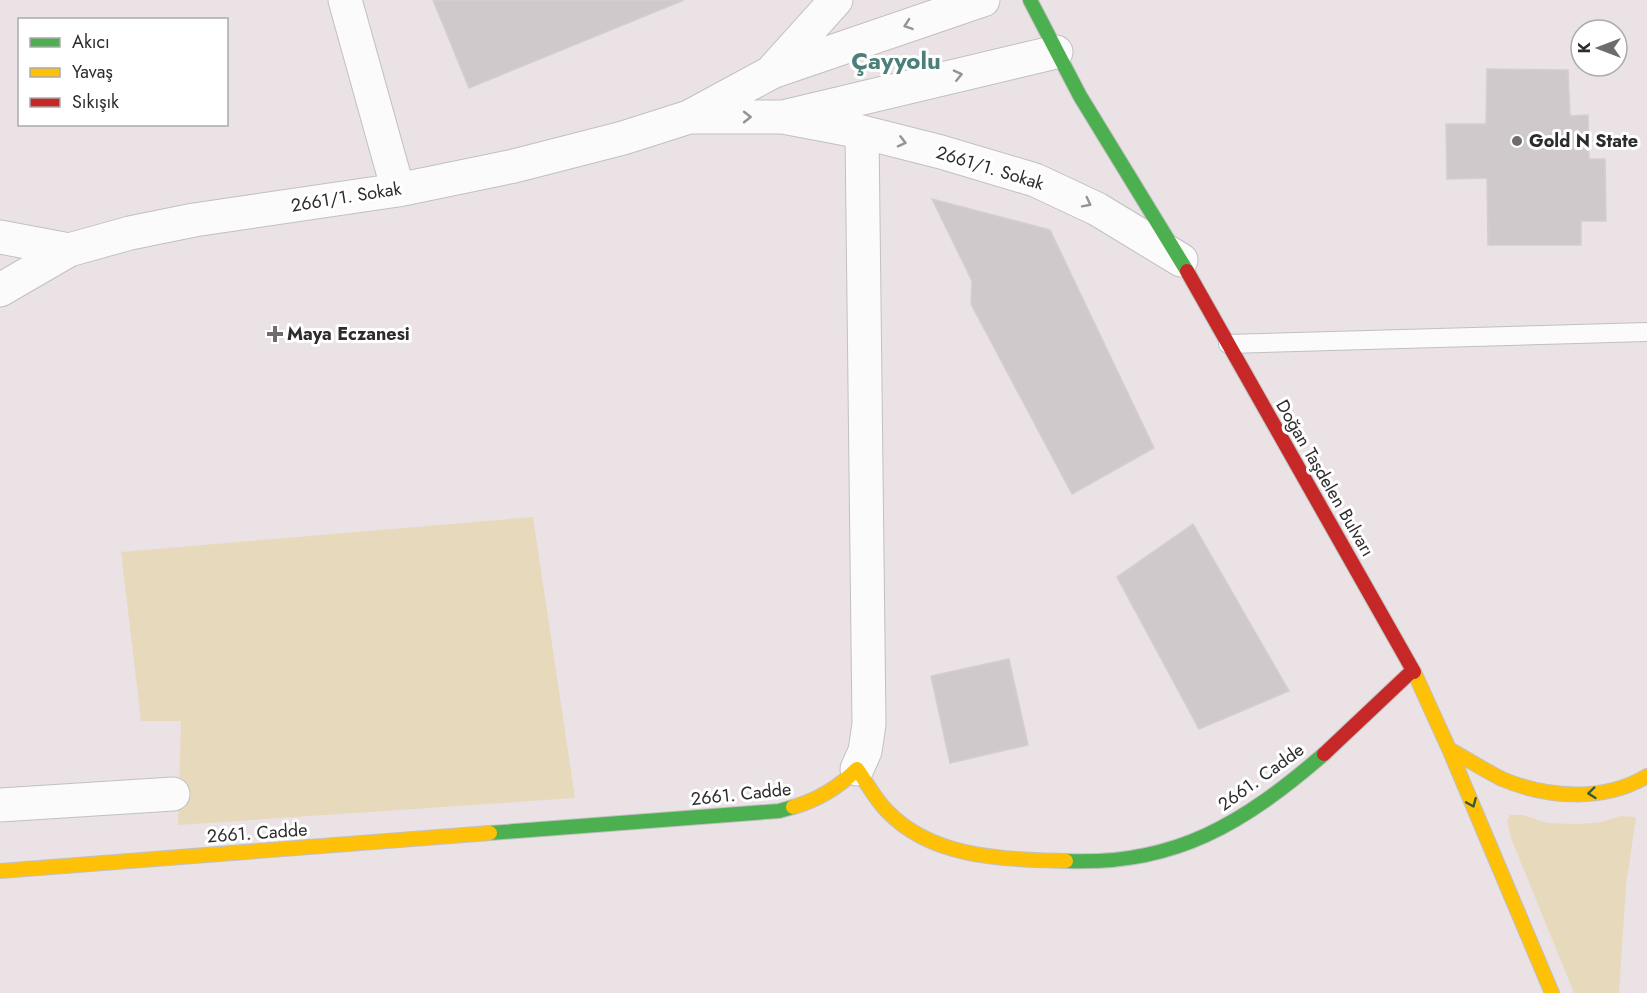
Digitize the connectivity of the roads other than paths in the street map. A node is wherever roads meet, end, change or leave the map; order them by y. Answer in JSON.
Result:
{"nodes":[{"id":1,"x":345,"y":0,"type":"edge"},
{"id":2,"x":836,"y":0,"type":"edge"},
{"id":3,"x":983,"y":0,"type":"edge"},
{"id":4,"x":1030,"y":0,"type":"edge"},
{"id":5,"x":1056,"y":52,"type":"junction"},
{"id":6,"x":772,"y":72,"type":"junction"},
{"id":7,"x":689,"y":117,"type":"junction"},
{"id":8,"x":783,"y":117,"type":"junction"},
{"id":9,"x":862,"y":132,"type":"junction"},
{"id":10,"x":398,"y":190,"type":"junction"},
{"id":11,"x":0,"y":237,"type":"edge"},
{"id":12,"x":69,"y":250,"type":"junction"},
{"id":13,"x":1181,"y":260,"type":"junction"},
{"id":14,"x":0,"y":290,"type":"edge"},
{"id":15,"x":1647,"y":332,"type":"edge"},
{"id":16,"x":1228,"y":344,"type":"junction"},
{"id":17,"x":1413,"y":670,"type":"junction"},
{"id":18,"x":1449,"y":749,"type":"junction"},
{"id":19,"x":857,"y":769,"type":"junction"},
{"id":20,"x":1647,"y":776,"type":"edge"},
{"id":21,"x":173,"y":794,"type":"dead end"},
{"id":22,"x":0,"y":805,"type":"edge"},
{"id":23,"x":0,"y":871,"type":"edge"},
{"id":24,"x":1552,"y":993,"type":"edge"}],
"edges":[{"from":1,"to":10,"type":"street"},
{"from":2,"to":6,"type":"street","name":"2661/1. Sokak"},
{"from":3,"to":6,"type":"street","name":"2661/1. Sokak","one_way":true},
{"from":4,"to":5,"type":"street","name":"Doğan Taşdelen Bulvarı"},
{"from":8,"to":5,"type":"street","name":"2661/1. Sokak","one_way":true},
{"from":5,"to":13,"type":"street","name":"Doğan Taşdelen Bulvarı"},
{"from":6,"to":7,"type":"street","name":"2661/1. Sokak"},
{"from":7,"to":8,"type":"street","name":"2661/1. Sokak","one_way":true},
{"from":7,"to":10,"type":"street","name":"2661/1. Sokak"},
{"from":8,"to":9,"type":"street","name":"2661/1. Sokak"},
{"from":9,"to":13,"type":"street","name":"2661/1. Sokak","one_way":true},
{"from":9,"to":19,"type":"street"},
{"from":10,"to":12,"type":"street","name":"2661/1. Sokak"},
{"from":11,"to":12,"type":"street","name":"2661/1. Sokak"},
{"from":12,"to":14,"type":"street"},
{"from":13,"to":16,"type":"street","name":"Doğan Taşdelen Bulvarı"},
{"from":15,"to":16,"type":"lane"},
{"from":16,"to":17,"type":"street","name":"Doğan Taşdelen Bulvarı"},
{"from":17,"to":18,"type":"street","name":"Doğan Taşdelen Bulvarı"},
{"from":17,"to":19,"type":"street","name":"2661. Cadde"},
{"from":20,"to":18,"type":"street","one_way":true},
{"from":18,"to":24,"type":"street","name":"Doğan Taşdelen Bulvarı","one_way":true},
{"from":19,"to":23,"type":"street","name":"2661. Cadde"},
{"from":21,"to":22,"type":"street"}]}
